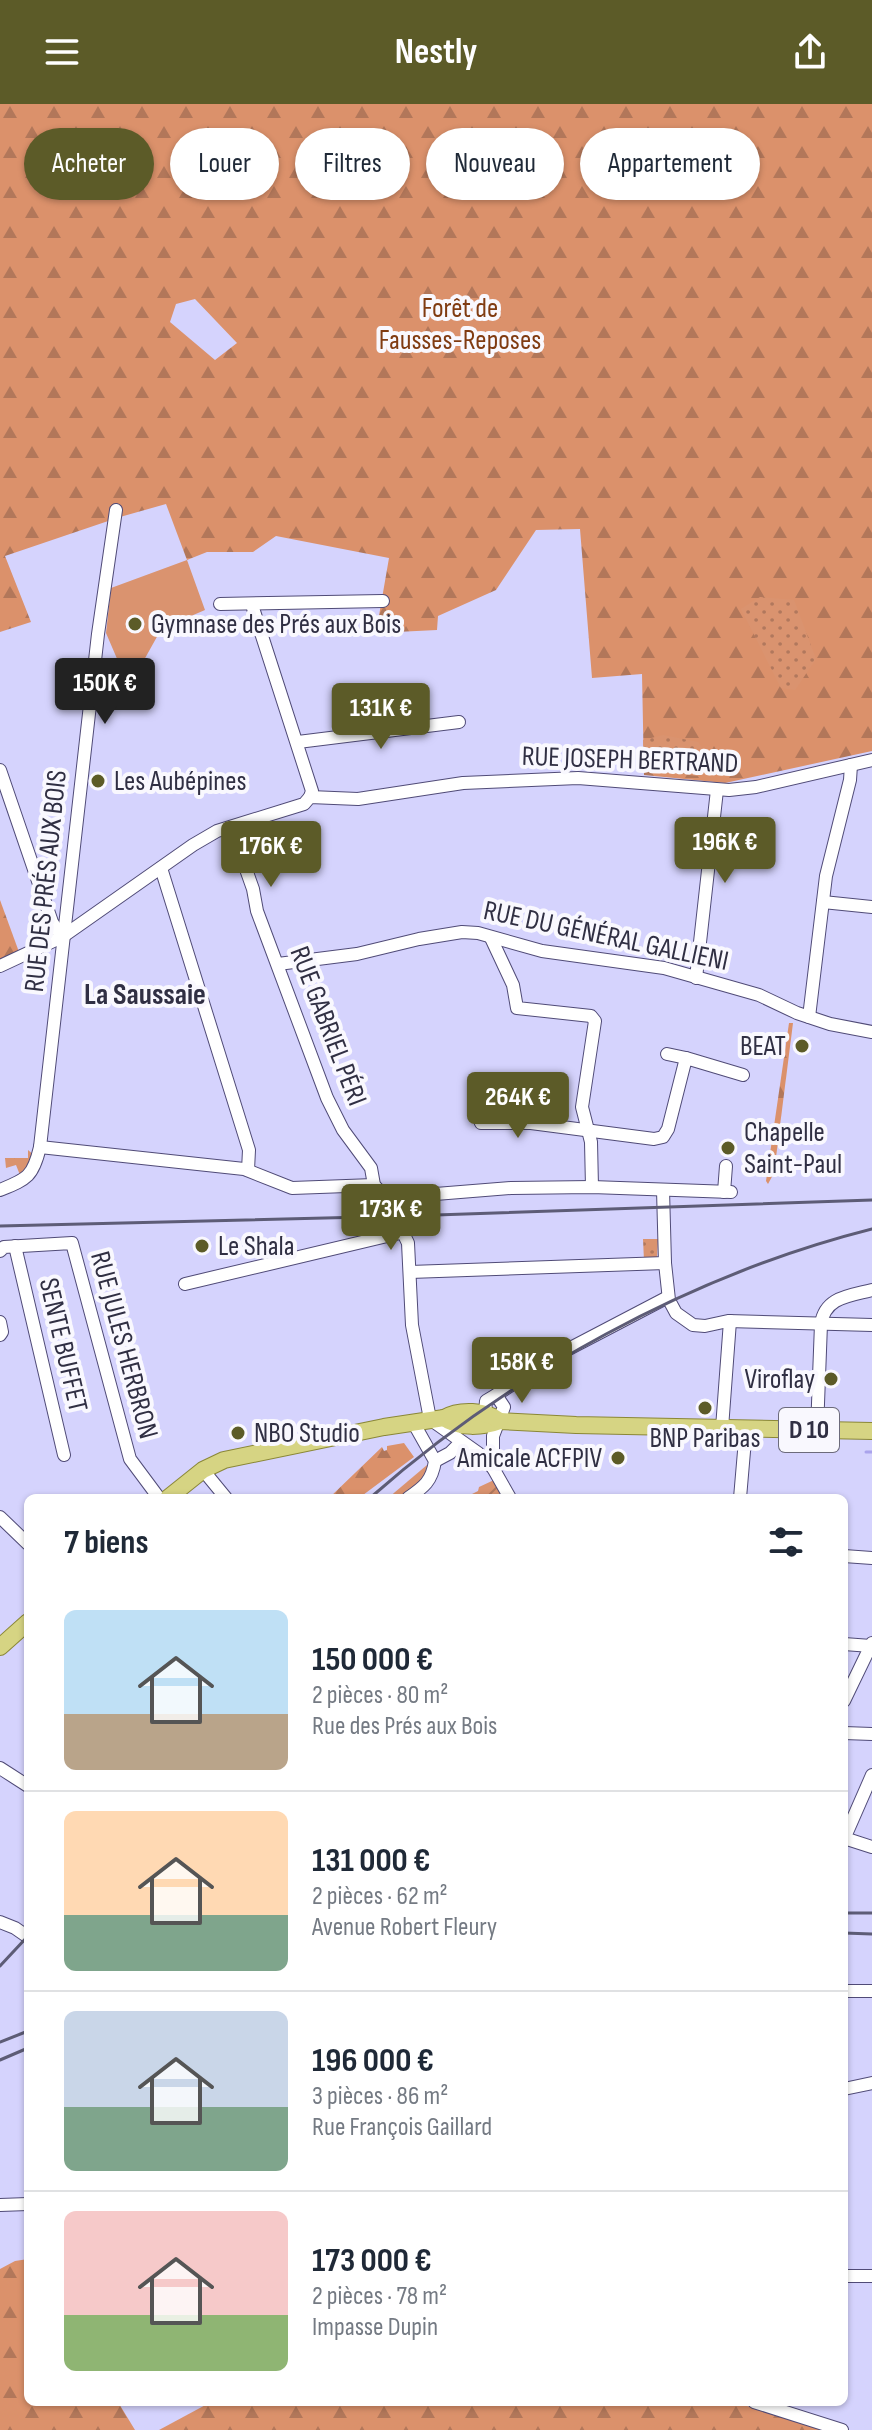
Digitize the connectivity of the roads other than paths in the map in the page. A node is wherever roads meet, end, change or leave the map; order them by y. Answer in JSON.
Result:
{"nodes":[{"id":1,"x":116,"y":510,"type":"dead end"},
{"id":2,"x":383,"y":601,"type":"dead end"},
{"id":3,"x":220,"y":604,"type":"dead end"},
{"id":4,"x":252,"y":605,"type":"junction"},
{"id":5,"x":459,"y":722,"type":"dead end"},
{"id":6,"x":298,"y":742,"type":"junction"},
{"id":7,"x":872,"y":760,"type":"edge"},
{"id":8,"x":851,"y":765,"type":"junction"},
{"id":9,"x":0,"y":770,"type":"edge"},
{"id":10,"x":717,"y":790,"type":"junction"},
{"id":11,"x":310,"y":797,"type":"junction"},
{"id":12,"x":231,"y":827,"type":"junction"},
{"id":13,"x":161,"y":868,"type":"junction"},
{"id":14,"x":823,"y":902,"type":"junction"},
{"id":15,"x":872,"y":907,"type":"edge"},
{"id":16,"x":62,"y":937,"type":"junction"},
{"id":17,"x":491,"y":938,"type":"junction"},
{"id":18,"x":278,"y":964,"type":"junction"},
{"id":19,"x":0,"y":966,"type":"edge"},
{"id":20,"x":696,"y":978,"type":"junction"},
{"id":21,"x":809,"y":1017,"type":"junction"},
{"id":22,"x":872,"y":1032,"type":"edge"},
{"id":23,"x":667,"y":1054,"type":"dead end"},
{"id":24,"x":686,"y":1058,"type":"junction"},
{"id":25,"x":743,"y":1075,"type":"dead end"},
{"id":26,"x":477,"y":1114,"type":"dead end"},
{"id":27,"x":588,"y":1132,"type":"junction"},
{"id":28,"x":40,"y":1147,"type":"junction"},
{"id":29,"x":726,"y":1166,"type":"dead end"},
{"id":30,"x":248,"y":1170,"type":"junction"},
{"id":31,"x":374,"y":1185,"type":"junction"},
{"id":32,"x":592,"y":1187,"type":"junction"},
{"id":33,"x":0,"y":1190,"type":"edge"},
{"id":34,"x":663,"y":1190,"type":"junction"},
{"id":35,"x":386,"y":1198,"type":"junction"},
{"id":36,"x":404,"y":1232,"type":"junction"},
{"id":37,"x":15,"y":1246,"type":"junction"},
{"id":38,"x":0,"y":1251,"type":"edge"},
{"id":39,"x":665,"y":1263,"type":"junction"},
{"id":40,"x":410,"y":1272,"type":"junction"},
{"id":41,"x":185,"y":1284,"type":"dead end"},
{"id":42,"x":872,"y":1290,"type":"edge"},
{"id":43,"x":668,"y":1297,"type":"junction"},
{"id":44,"x":730,"y":1321,"type":"junction"},
{"id":45,"x":0,"y":1322,"type":"edge"},
{"id":46,"x":821,"y":1324,"type":"junction"},
{"id":47,"x":872,"y":1325,"type":"edge"},
{"id":48,"x":0,"y":1335,"type":"edge"},
{"id":49,"x":492,"y":1417,"type":"junction"},
{"id":50,"x":429,"y":1420,"type":"junction"},
{"id":51,"x":715,"y":1428,"type":"junction"},
{"id":52,"x":746,"y":1428,"type":"junction"},
{"id":53,"x":817,"y":1430,"type":"junction"},
{"id":54,"x":872,"y":1431,"type":"edge"},
{"id":55,"x":460,"y":1443,"type":"junction"},
{"id":56,"x":743,"y":1446,"type":"junction"},
{"id":57,"x":64,"y":1455,"type":"dead end"},
{"id":58,"x":435,"y":1461,"type":"junction"},
{"id":59,"x":493,"y":1468,"type":"junction"},
{"id":60,"x":203,"y":1470,"type":"junction"},
{"id":61,"x":156,"y":1494,"type":"edge"},
{"id":62,"x":173,"y":1494,"type":"edge"},
{"id":63,"x":223,"y":1494,"type":"edge"},
{"id":64,"x":414,"y":1494,"type":"edge"},
{"id":65,"x":508,"y":1494,"type":"edge"},
{"id":66,"x":740,"y":1494,"type":"edge"},
{"id":67,"x":0,"y":1517,"type":"edge"},
{"id":68,"x":24,"y":1540,"type":"edge"},
{"id":69,"x":848,"y":1556,"type":"edge"},
{"id":70,"x":872,"y":1558,"type":"edge"},
{"id":71,"x":24,"y":1626,"type":"edge"},
{"id":72,"x":848,"y":1644,"type":"edge"},
{"id":73,"x":871,"y":1644,"type":"edge"},
{"id":74,"x":0,"y":1647,"type":"edge"},
{"id":75,"x":848,"y":1693,"type":"edge"},
{"id":76,"x":848,"y":1733,"type":"edge"},
{"id":77,"x":872,"y":1734,"type":"edge"},
{"id":78,"x":0,"y":1768,"type":"edge"},
{"id":79,"x":872,"y":1775,"type":"edge"},
{"id":80,"x":24,"y":1783,"type":"edge"},
{"id":81,"x":848,"y":1829,"type":"edge"},
{"id":82,"x":848,"y":1839,"type":"edge"},
{"id":83,"x":872,"y":1847,"type":"edge"},
{"id":84,"x":0,"y":1922,"type":"edge"},
{"id":85,"x":24,"y":1935,"type":"edge"},
{"id":86,"x":848,"y":1991,"type":"edge"},
{"id":87,"x":872,"y":1991,"type":"edge"},
{"id":88,"x":872,"y":2083,"type":"edge"},
{"id":89,"x":848,"y":2088,"type":"edge"},
{"id":90,"x":24,"y":2204,"type":"edge"},
{"id":91,"x":0,"y":2205,"type":"edge"},
{"id":92,"x":848,"y":2276,"type":"edge"},
{"id":93,"x":872,"y":2276,"type":"edge"},
{"id":94,"x":767,"y":2406,"type":"edge"},
{"id":95,"x":842,"y":2430,"type":"edge"}],
"edges":[{"from":1,"to":16,"type":"street","name":"RUE DES PRÉS AUX BOIS"},
{"from":2,"to":4,"type":"street"},
{"from":3,"to":4,"type":"street"},
{"from":4,"to":6,"type":"street"},
{"from":5,"to":6,"type":"street"},
{"from":6,"to":11,"type":"street"},
{"from":7,"to":8,"type":"street","name":"RUE JOSEPH BERTRAND"},
{"from":8,"to":10,"type":"street","name":"RUE JOSEPH BERTRAND"},
{"from":8,"to":14,"type":"street"},
{"from":9,"to":16,"type":"street"},
{"from":10,"to":11,"type":"street","name":"RUE JOSEPH BERTRAND"},
{"from":10,"to":20,"type":"street"},
{"from":11,"to":12,"type":"street","name":"RUE JOSEPH BERTRAND"},
{"from":12,"to":13,"type":"street","name":"RUE JOSEPH BERTRAND"},
{"from":12,"to":18,"type":"street","name":"RUE GABRIEL PÉRI"},
{"from":13,"to":16,"type":"street","name":"RUE JOSEPH BERTRAND"},
{"from":13,"to":30,"type":"street"},
{"from":14,"to":15,"type":"street"},
{"from":14,"to":21,"type":"street"},
{"from":16,"to":19,"type":"street","name":"RUE JOSEPH BERTRAND"},
{"from":16,"to":28,"type":"street","name":"RUE DES PRÉS AUX BOIS"},
{"from":17,"to":18,"type":"street","name":"RUE DU GÉNÉRAL GALLIENI"},
{"from":17,"to":20,"type":"street","name":"RUE DU GÉNÉRAL GALLIENI"},
{"from":17,"to":27,"type":"street"},
{"from":18,"to":31,"type":"street","name":"RUE GABRIEL PÉRI"},
{"from":20,"to":21,"type":"street","name":"RUE DU GÉNÉRAL GALLIENI"},
{"from":21,"to":22,"type":"street","name":"RUE DU GÉNÉRAL GALLIENI"},
{"from":23,"to":24,"type":"street"},
{"from":24,"to":25,"type":"street"},
{"from":24,"to":27,"type":"street"},
{"from":26,"to":27,"type":"street"},
{"from":27,"to":32,"type":"street"},
{"from":28,"to":30,"type":"street"},
{"from":28,"to":33,"type":"street","name":"RUE DES PRÉS AUX BOIS"},
{"from":29,"to":34,"type":"street"},
{"from":30,"to":31,"type":"street"},
{"from":31,"to":35,"type":"street","name":"RUE GABRIEL PÉRI"},
{"from":32,"to":34,"type":"street"},
{"from":32,"to":35,"type":"street"},
{"from":34,"to":39,"type":"street"},
{"from":35,"to":36,"type":"street","name":"RUE GABRIEL PÉRI"},
{"from":36,"to":40,"type":"street","name":"RUE GABRIEL PÉRI"},
{"from":36,"to":41,"type":"street"},
{"from":37,"to":38,"type":"street"},
{"from":37,"to":57,"type":"street","name":"SENTE BUFFET"},
{"from":37,"to":61,"type":"street","name":"RUE JULES HERBRON"},
{"from":39,"to":40,"type":"street"},
{"from":39,"to":43,"type":"street"},
{"from":40,"to":50,"type":"street","name":"RUE GABRIEL PÉRI"},
{"from":42,"to":46,"type":"street"},
{"from":43,"to":44,"type":"street"},
{"from":43,"to":49,"type":"street"},
{"from":44,"to":46,"type":"street"},
{"from":44,"to":51,"type":"street"},
{"from":45,"to":48,"type":"street"},
{"from":46,"to":47,"type":"street"},
{"from":46,"to":53,"type":"street"},
{"from":49,"to":50,"type":"main road","number":"D 10"},
{"from":49,"to":51,"type":"main road","number":"D 10"},
{"from":49,"to":59,"type":"street"},
{"from":50,"to":55,"type":"street"},
{"from":50,"to":58,"type":"street","name":"RUE GABRIEL PÉRI"},
{"from":50,"to":60,"type":"main road","number":"D 10"},
{"from":51,"to":52,"type":"main road","number":"D 10"},
{"from":51,"to":56,"type":"street"},
{"from":52,"to":53,"type":"main road","number":"D 10"},
{"from":52,"to":56,"type":"street"},
{"from":53,"to":54,"type":"main road","number":"D 10"},
{"from":55,"to":58,"type":"street"},
{"from":55,"to":59,"type":"street"},
{"from":56,"to":66,"type":"street"},
{"from":58,"to":64,"type":"street"},
{"from":59,"to":65,"type":"street"},
{"from":60,"to":62,"type":"main road","number":"D 10"},
{"from":60,"to":63,"type":"street"},
{"from":67,"to":68,"type":"street"},
{"from":69,"to":70,"type":"street"},
{"from":71,"to":74,"type":"main road"},
{"from":72,"to":73,"type":"street"},
{"from":73,"to":75,"type":"street"},
{"from":76,"to":77,"type":"street"},
{"from":78,"to":80,"type":"street"},
{"from":79,"to":81,"type":"street"},
{"from":82,"to":83,"type":"street"},
{"from":84,"to":85,"type":"street"},
{"from":86,"to":87,"type":"street"},
{"from":88,"to":89,"type":"street"},
{"from":90,"to":91,"type":"street"},
{"from":92,"to":93,"type":"street"},
{"from":94,"to":95,"type":"street"}]}
